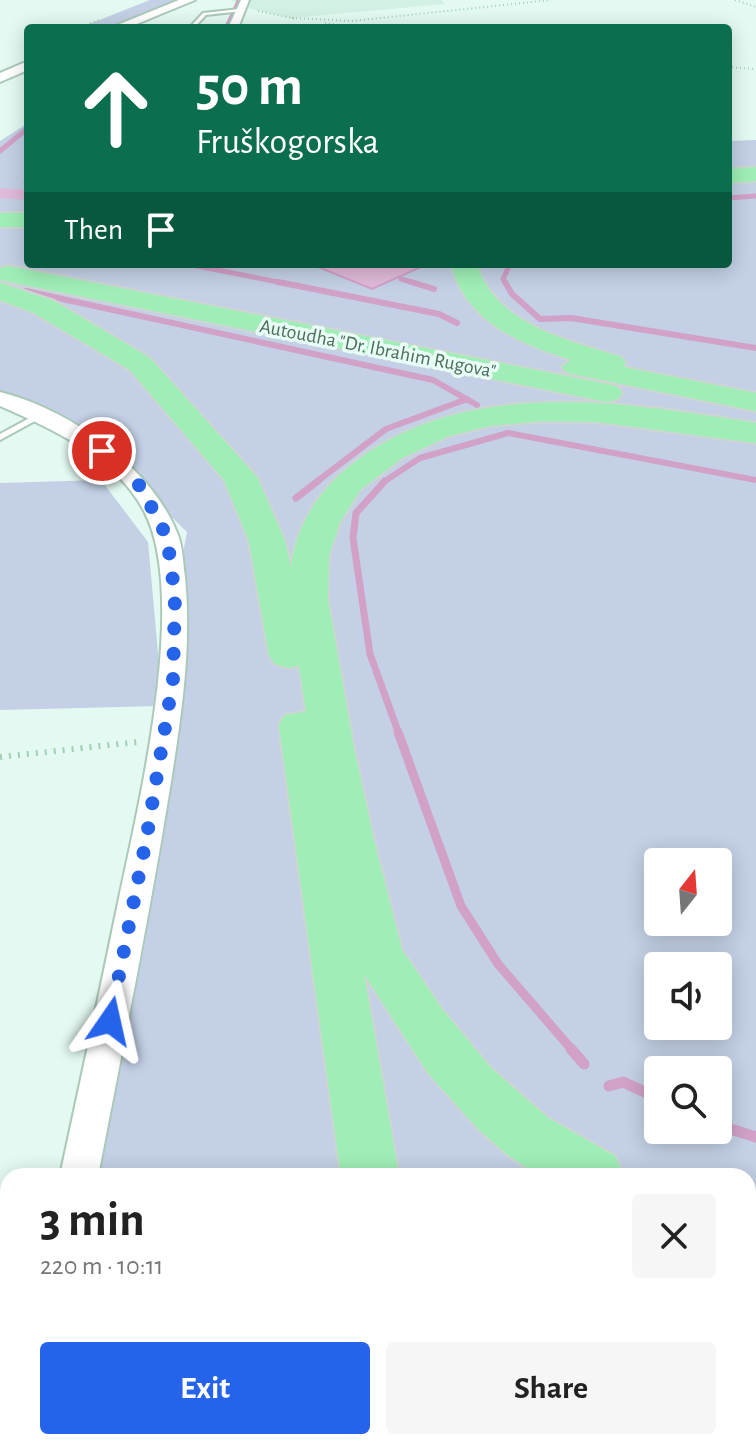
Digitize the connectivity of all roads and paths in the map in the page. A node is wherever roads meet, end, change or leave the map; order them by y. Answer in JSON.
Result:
{"nodes":[{"id":1,"x":189,"y":0,"type":"edge"},
{"id":2,"x":551,"y":0,"type":"edge"},
{"id":3,"x":735,"y":0,"type":"edge"},
{"id":4,"x":242,"y":6,"type":"edge"},
{"id":5,"x":756,"y":7,"type":"edge"},
{"id":6,"x":292,"y":18,"type":"junction"},
{"id":7,"x":126,"y":24,"type":"edge"},
{"id":8,"x":195,"y":24,"type":"edge"},
{"id":9,"x":332,"y":24,"type":"edge"},
{"id":10,"x":24,"y":67,"type":"edge"},
{"id":11,"x":732,"y":67,"type":"edge"},
{"id":12,"x":756,"y":69,"type":"edge"},
{"id":13,"x":0,"y":78,"type":"edge"},
{"id":14,"x":756,"y":177,"type":"edge"},
{"id":15,"x":732,"y":179,"type":"edge"},
{"id":16,"x":0,"y":220,"type":"edge"},
{"id":17,"x":24,"y":220,"type":"edge"},
{"id":18,"x":0,"y":254,"type":"edge"},
{"id":19,"x":24,"y":259,"type":"edge"},
{"id":20,"x":69,"y":268,"type":"edge"},
{"id":21,"x":465,"y":268,"type":"edge"},
{"id":22,"x":0,"y":273,"type":"edge"},
{"id":23,"x":0,"y":291,"type":"edge"},
{"id":24,"x":756,"y":396,"type":"edge"},
{"id":25,"x":0,"y":398,"type":"edge"},
{"id":26,"x":756,"y":402,"type":"edge"},
{"id":27,"x":40,"y":416,"type":"junction"},
{"id":28,"x":756,"y":422,"type":"edge"},
{"id":29,"x":756,"y":433,"type":"edge"},
{"id":30,"x":0,"y":437,"type":"edge"},
{"id":31,"x":163,"y":739,"type":"junction"},
{"id":32,"x":0,"y":757,"type":"edge"},
{"id":33,"x":81,"y":1168,"type":"edge"},
{"id":34,"x":369,"y":1168,"type":"edge"},
{"id":35,"x":578,"y":1168,"type":"edge"}],
"edges":[{"from":1,"to":7,"type":"street"},
{"from":2,"to":6,"type":"path"},
{"from":3,"to":5,"type":"path"},
{"from":4,"to":6,"type":"path"},
{"from":4,"to":8,"type":"lane"},
{"from":6,"to":9,"type":"path"},
{"from":10,"to":13,"type":"street"},
{"from":11,"to":12,"type":"path"},
{"from":14,"to":15,"type":"highway"},
{"from":16,"to":17,"type":"highway"},
{"from":18,"to":19,"type":"highway"},
{"from":20,"to":26,"type":"highway"},
{"from":21,"to":24,"type":"highway"},
{"from":22,"to":28,"type":"highway","name":"Autoudha \"Dr. Ibrahim Rugova\""},
{"from":23,"to":34,"type":"highway"},
{"from":25,"to":27,"type":"street"},
{"from":27,"to":30,"type":"lane"},
{"from":27,"to":31,"type":"street"},
{"from":29,"to":35,"type":"highway"},
{"from":31,"to":32,"type":"path"},
{"from":31,"to":33,"type":"street"}]}
